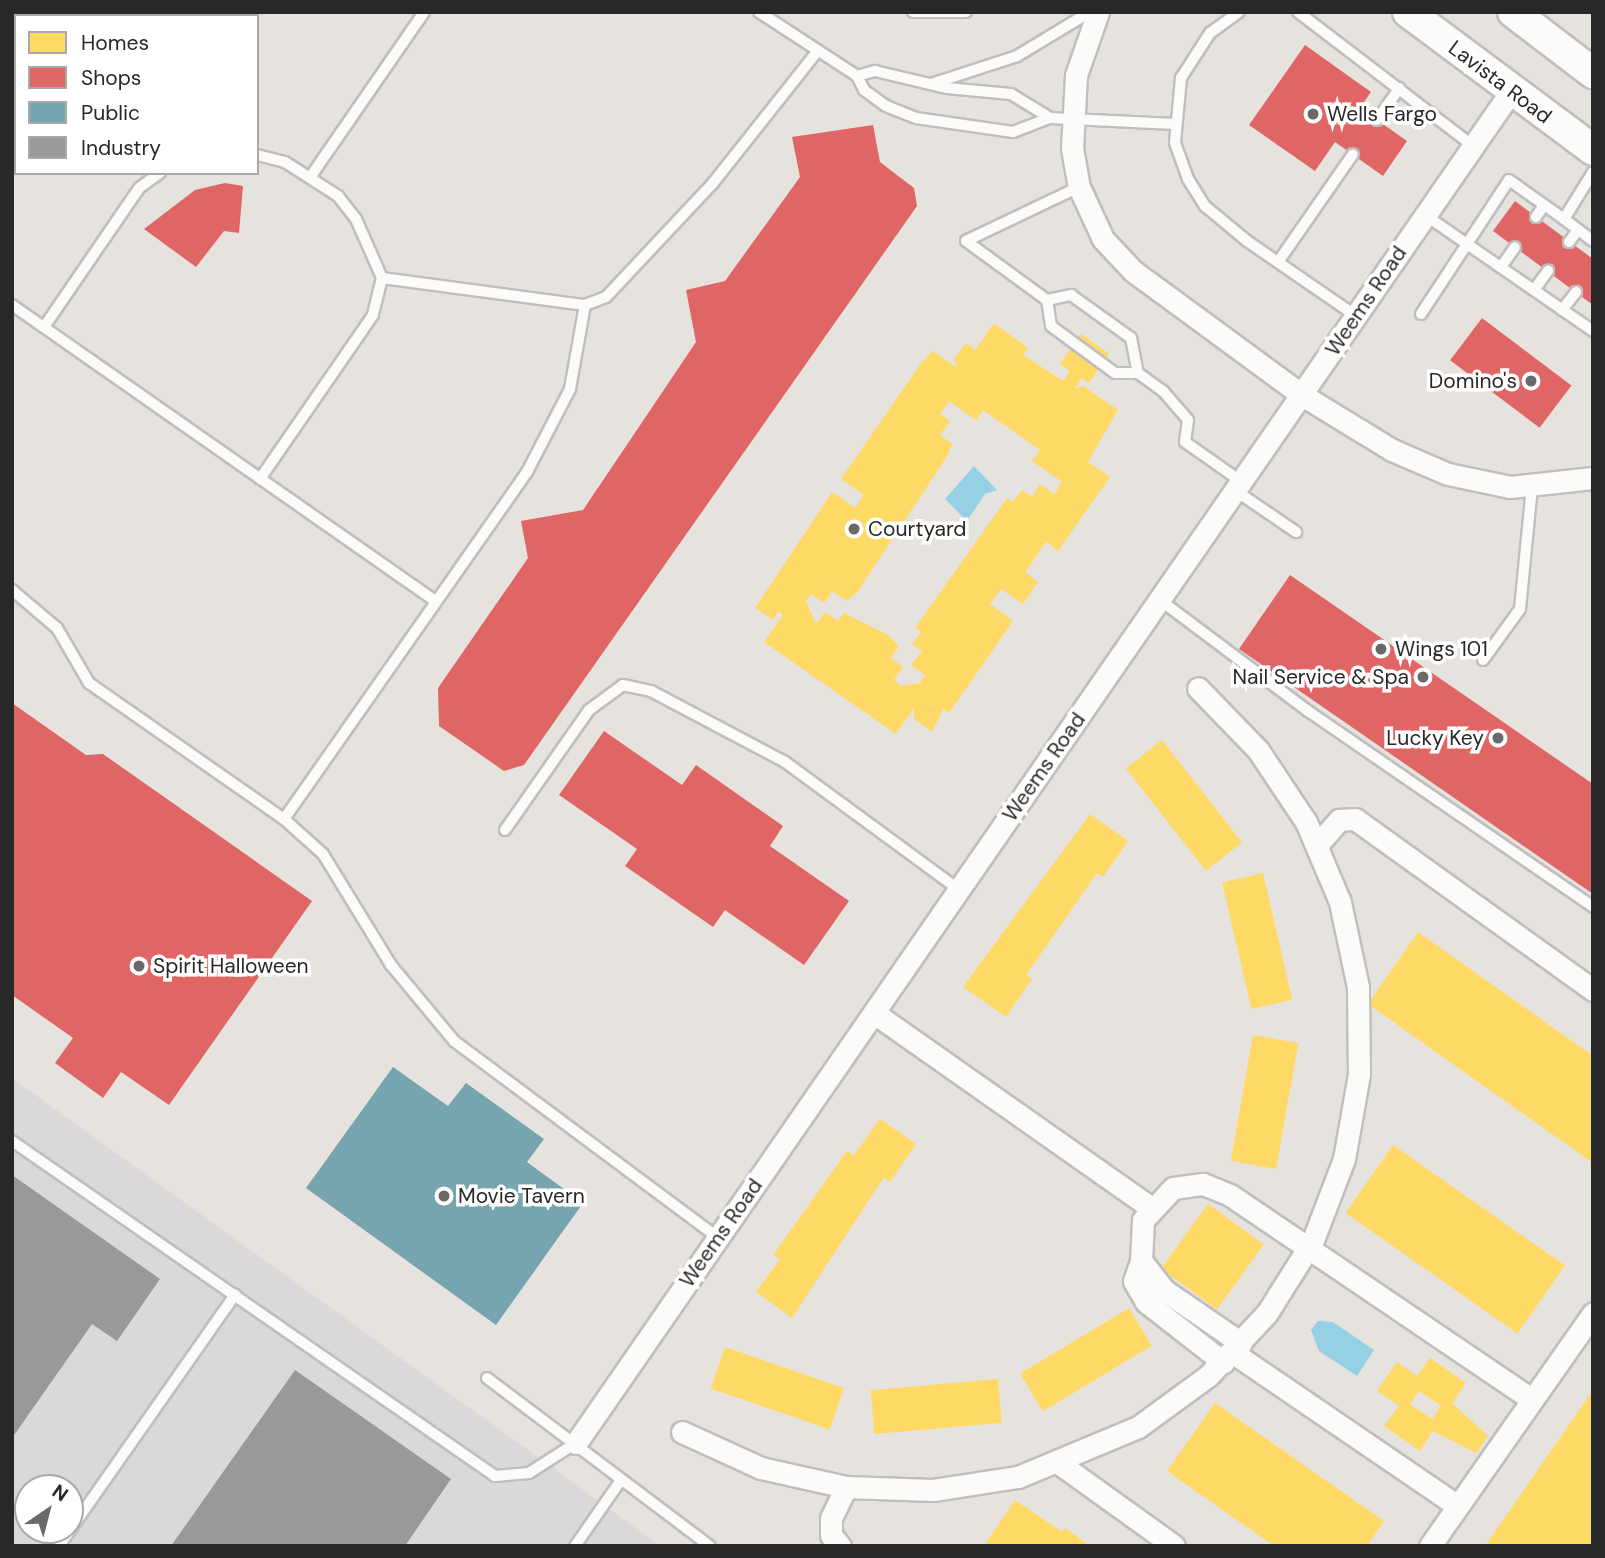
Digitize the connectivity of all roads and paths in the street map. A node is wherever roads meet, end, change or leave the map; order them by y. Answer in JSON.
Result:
{"nodes":[{"id":1,"x":424,"y":12,"type":"edge"},
{"id":2,"x":760,"y":12,"type":"edge"},
{"id":3,"x":913,"y":12,"type":"edge"},
{"id":4,"x":965,"y":12,"type":"edge"},
{"id":5,"x":1090,"y":12,"type":"edge"},
{"id":6,"x":1098,"y":12,"type":"edge"},
{"id":7,"x":1239,"y":12,"type":"edge"},
{"id":8,"x":1298,"y":12,"type":"edge"},
{"id":9,"x":1408,"y":12,"type":"edge"},
{"id":10,"x":1526,"y":16,"type":"edge"},
{"id":11,"x":816,"y":53,"type":"junction"},
{"id":12,"x":1593,"y":73,"type":"edge"},
{"id":13,"x":858,"y":76,"type":"junction"},
{"id":14,"x":930,"y":85,"type":"junction"},
{"id":15,"x":1399,"y":88,"type":"junction"},
{"id":16,"x":1511,"y":91,"type":"junction"},
{"id":17,"x":1050,"y":118,"type":"junction"},
{"id":18,"x":1072,"y":120,"type":"junction"},
{"id":19,"x":1377,"y":120,"type":"dead end"},
{"id":20,"x":1175,"y":124,"type":"junction"},
{"id":21,"x":1473,"y":146,"type":"junction"},
{"id":22,"x":1593,"y":150,"type":"edge"},
{"id":23,"x":1353,"y":154,"type":"dead end"},
{"id":24,"x":259,"y":156,"type":"edge"},
{"id":25,"x":1593,"y":172,"type":"edge"},
{"id":26,"x":157,"y":175,"type":"edge"},
{"id":27,"x":311,"y":176,"type":"junction"},
{"id":28,"x":1079,"y":187,"type":"junction"},
{"id":29,"x":1544,"y":205,"type":"junction"},
{"id":30,"x":1425,"y":215,"type":"junction"},
{"id":31,"x":1536,"y":217,"type":"dead end"},
{"id":32,"x":1564,"y":219,"type":"junction"},
{"id":33,"x":1578,"y":230,"type":"junction"},
{"id":34,"x":1593,"y":241,"type":"edge"},
{"id":35,"x":1569,"y":242,"type":"dead end"},
{"id":36,"x":1465,"y":243,"type":"junction"},
{"id":37,"x":1515,"y":247,"type":"dead end"},
{"id":38,"x":1278,"y":262,"type":"junction"},
{"id":39,"x":1501,"y":267,"type":"junction"},
{"id":40,"x":1548,"y":271,"type":"dead end"},
{"id":41,"x":382,"y":278,"type":"junction"},
{"id":42,"x":1534,"y":290,"type":"junction"},
{"id":43,"x":1576,"y":292,"type":"dead end"},
{"id":44,"x":1047,"y":300,"type":"junction"},
{"id":45,"x":12,"y":305,"type":"edge"},
{"id":46,"x":585,"y":305,"type":"junction"},
{"id":47,"x":1562,"y":310,"type":"junction"},
{"id":48,"x":1421,"y":314,"type":"dead end"},
{"id":49,"x":1356,"y":316,"type":"junction"},
{"id":50,"x":44,"y":327,"type":"junction"},
{"id":51,"x":1593,"y":331,"type":"edge"},
{"id":52,"x":1138,"y":373,"type":"junction"},
{"id":53,"x":1302,"y":395,"type":"junction"},
{"id":54,"x":1593,"y":478,"type":"edge"},
{"id":55,"x":260,"y":479,"type":"junction"},
{"id":56,"x":1239,"y":486,"type":"junction"},
{"id":57,"x":1532,"y":486,"type":"junction"},
{"id":58,"x":1296,"y":532,"type":"dead end"},
{"id":59,"x":12,"y":590,"type":"edge"},
{"id":60,"x":435,"y":600,"type":"junction"},
{"id":61,"x":1160,"y":600,"type":"junction"},
{"id":62,"x":1483,"y":660,"type":"dead end"},
{"id":63,"x":1198,"y":688,"type":"dead end"},
{"id":64,"x":284,"y":819,"type":"junction"},
{"id":65,"x":505,"y":830,"type":"dead end"},
{"id":66,"x":1318,"y":844,"type":"junction"},
{"id":67,"x":959,"y":890,"type":"junction"},
{"id":68,"x":1593,"y":906,"type":"edge"},
{"id":69,"x":1593,"y":990,"type":"edge"},
{"id":70,"x":874,"y":1013,"type":"junction"},
{"id":71,"x":12,"y":1141,"type":"edge"},
{"id":72,"x":1150,"y":1207,"type":"junction"},
{"id":73,"x":718,"y":1238,"type":"junction"},
{"id":74,"x":1309,"y":1246,"type":"junction"},
{"id":75,"x":235,"y":1296,"type":"junction"},
{"id":76,"x":1593,"y":1312,"type":"edge"},
{"id":77,"x":1232,"y":1353,"type":"junction"},
{"id":78,"x":487,"y":1378,"type":"dead end"},
{"id":79,"x":1530,"y":1398,"type":"junction"},
{"id":80,"x":682,"y":1432,"type":"dead end"},
{"id":81,"x":576,"y":1443,"type":"junction"},
{"id":82,"x":1060,"y":1464,"type":"junction"},
{"id":83,"x":621,"y":1480,"type":"junction"},
{"id":84,"x":846,"y":1487,"type":"junction"},
{"id":85,"x":1458,"y":1506,"type":"junction"},
{"id":86,"x":59,"y":1546,"type":"edge"},
{"id":87,"x":575,"y":1546,"type":"edge"},
{"id":88,"x":710,"y":1546,"type":"edge"},
{"id":89,"x":840,"y":1546,"type":"edge"},
{"id":90,"x":1174,"y":1546,"type":"edge"},
{"id":91,"x":1430,"y":1546,"type":"edge"}],
"edges":[{"from":1,"to":27,"type":"lane"},
{"from":2,"to":11,"type":"lane"},
{"from":3,"to":4,"type":"lane"},
{"from":5,"to":14,"type":"lane"},
{"from":6,"to":18,"type":"street"},
{"from":7,"to":20,"type":"lane"},
{"from":8,"to":15,"type":"lane"},
{"from":9,"to":16,"type":"main road","name":"Lavista Road"},
{"from":10,"to":12,"type":"main road"},
{"from":11,"to":13,"type":"lane"},
{"from":11,"to":46,"type":"lane"},
{"from":13,"to":14,"type":"lane"},
{"from":13,"to":17,"type":"lane"},
{"from":14,"to":17,"type":"lane"},
{"from":15,"to":19,"type":"lane"},
{"from":15,"to":21,"type":"lane"},
{"from":16,"to":21,"type":"street","name":"Weems Road"},
{"from":16,"to":22,"type":"main road","name":"Lavista Road"},
{"from":17,"to":18,"type":"lane"},
{"from":18,"to":20,"type":"lane"},
{"from":18,"to":28,"type":"street"},
{"from":20,"to":38,"type":"lane"},
{"from":21,"to":30,"type":"street","name":"Weems Road"},
{"from":23,"to":38,"type":"lane"},
{"from":24,"to":27,"type":"lane"},
{"from":25,"to":32,"type":"lane"},
{"from":26,"to":50,"type":"lane"},
{"from":27,"to":41,"type":"lane"},
{"from":28,"to":44,"type":"lane"},
{"from":28,"to":53,"type":"street"},
{"from":29,"to":31,"type":"lane"},
{"from":29,"to":32,"type":"lane"},
{"from":29,"to":36,"type":"lane"},
{"from":30,"to":36,"type":"lane"},
{"from":30,"to":49,"type":"street","name":"Weems Road"},
{"from":32,"to":33,"type":"lane"},
{"from":33,"to":34,"type":"lane"},
{"from":33,"to":35,"type":"lane"},
{"from":36,"to":39,"type":"lane"},
{"from":36,"to":48,"type":"lane"},
{"from":37,"to":39,"type":"lane"},
{"from":38,"to":49,"type":"lane"},
{"from":39,"to":42,"type":"lane"},
{"from":40,"to":42,"type":"lane"},
{"from":41,"to":46,"type":"lane"},
{"from":41,"to":55,"type":"lane"},
{"from":42,"to":47,"type":"lane"},
{"from":43,"to":47,"type":"lane"},
{"from":44,"to":52,"type":"lane"},
{"from":44,"to":52,"type":"lane"},
{"from":45,"to":50,"type":"lane"},
{"from":46,"to":60,"type":"lane"},
{"from":47,"to":51,"type":"lane"},
{"from":49,"to":53,"type":"street","name":"Weems Road"},
{"from":50,"to":55,"type":"lane"},
{"from":52,"to":56,"type":"lane"},
{"from":53,"to":56,"type":"street","name":"Weems Road"},
{"from":53,"to":57,"type":"street"},
{"from":54,"to":57,"type":"street"},
{"from":55,"to":60,"type":"lane"},
{"from":56,"to":58,"type":"lane"},
{"from":56,"to":61,"type":"street","name":"Weems Road"},
{"from":57,"to":62,"type":"lane"},
{"from":59,"to":64,"type":"lane"},
{"from":60,"to":64,"type":"lane"},
{"from":61,"to":67,"type":"street","name":"Weems Road"},
{"from":61,"to":68,"type":"lane"},
{"from":63,"to":66,"type":"street"},
{"from":64,"to":73,"type":"lane"},
{"from":65,"to":67,"type":"lane"},
{"from":66,"to":69,"type":"street"},
{"from":66,"to":74,"type":"street"},
{"from":67,"to":70,"type":"street","name":"Weems Road"},
{"from":70,"to":72,"type":"street"},
{"from":70,"to":73,"type":"street","name":"Weems Road"},
{"from":71,"to":75,"type":"lane"},
{"from":72,"to":74,"type":"street"},
{"from":72,"to":77,"type":"street"},
{"from":73,"to":81,"type":"street","name":"Weems Road"},
{"from":74,"to":77,"type":"street"},
{"from":74,"to":79,"type":"street"},
{"from":75,"to":81,"type":"lane"},
{"from":75,"to":86,"type":"lane"},
{"from":76,"to":79,"type":"street"},
{"from":77,"to":82,"type":"street"},
{"from":77,"to":85,"type":"street"},
{"from":78,"to":81,"type":"lane"},
{"from":79,"to":85,"type":"street"},
{"from":80,"to":84,"type":"street"},
{"from":81,"to":83,"type":"lane"},
{"from":82,"to":84,"type":"street"},
{"from":82,"to":90,"type":"street"},
{"from":83,"to":87,"type":"lane"},
{"from":83,"to":88,"type":"lane"},
{"from":84,"to":89,"type":"street"},
{"from":85,"to":91,"type":"street"}]}
